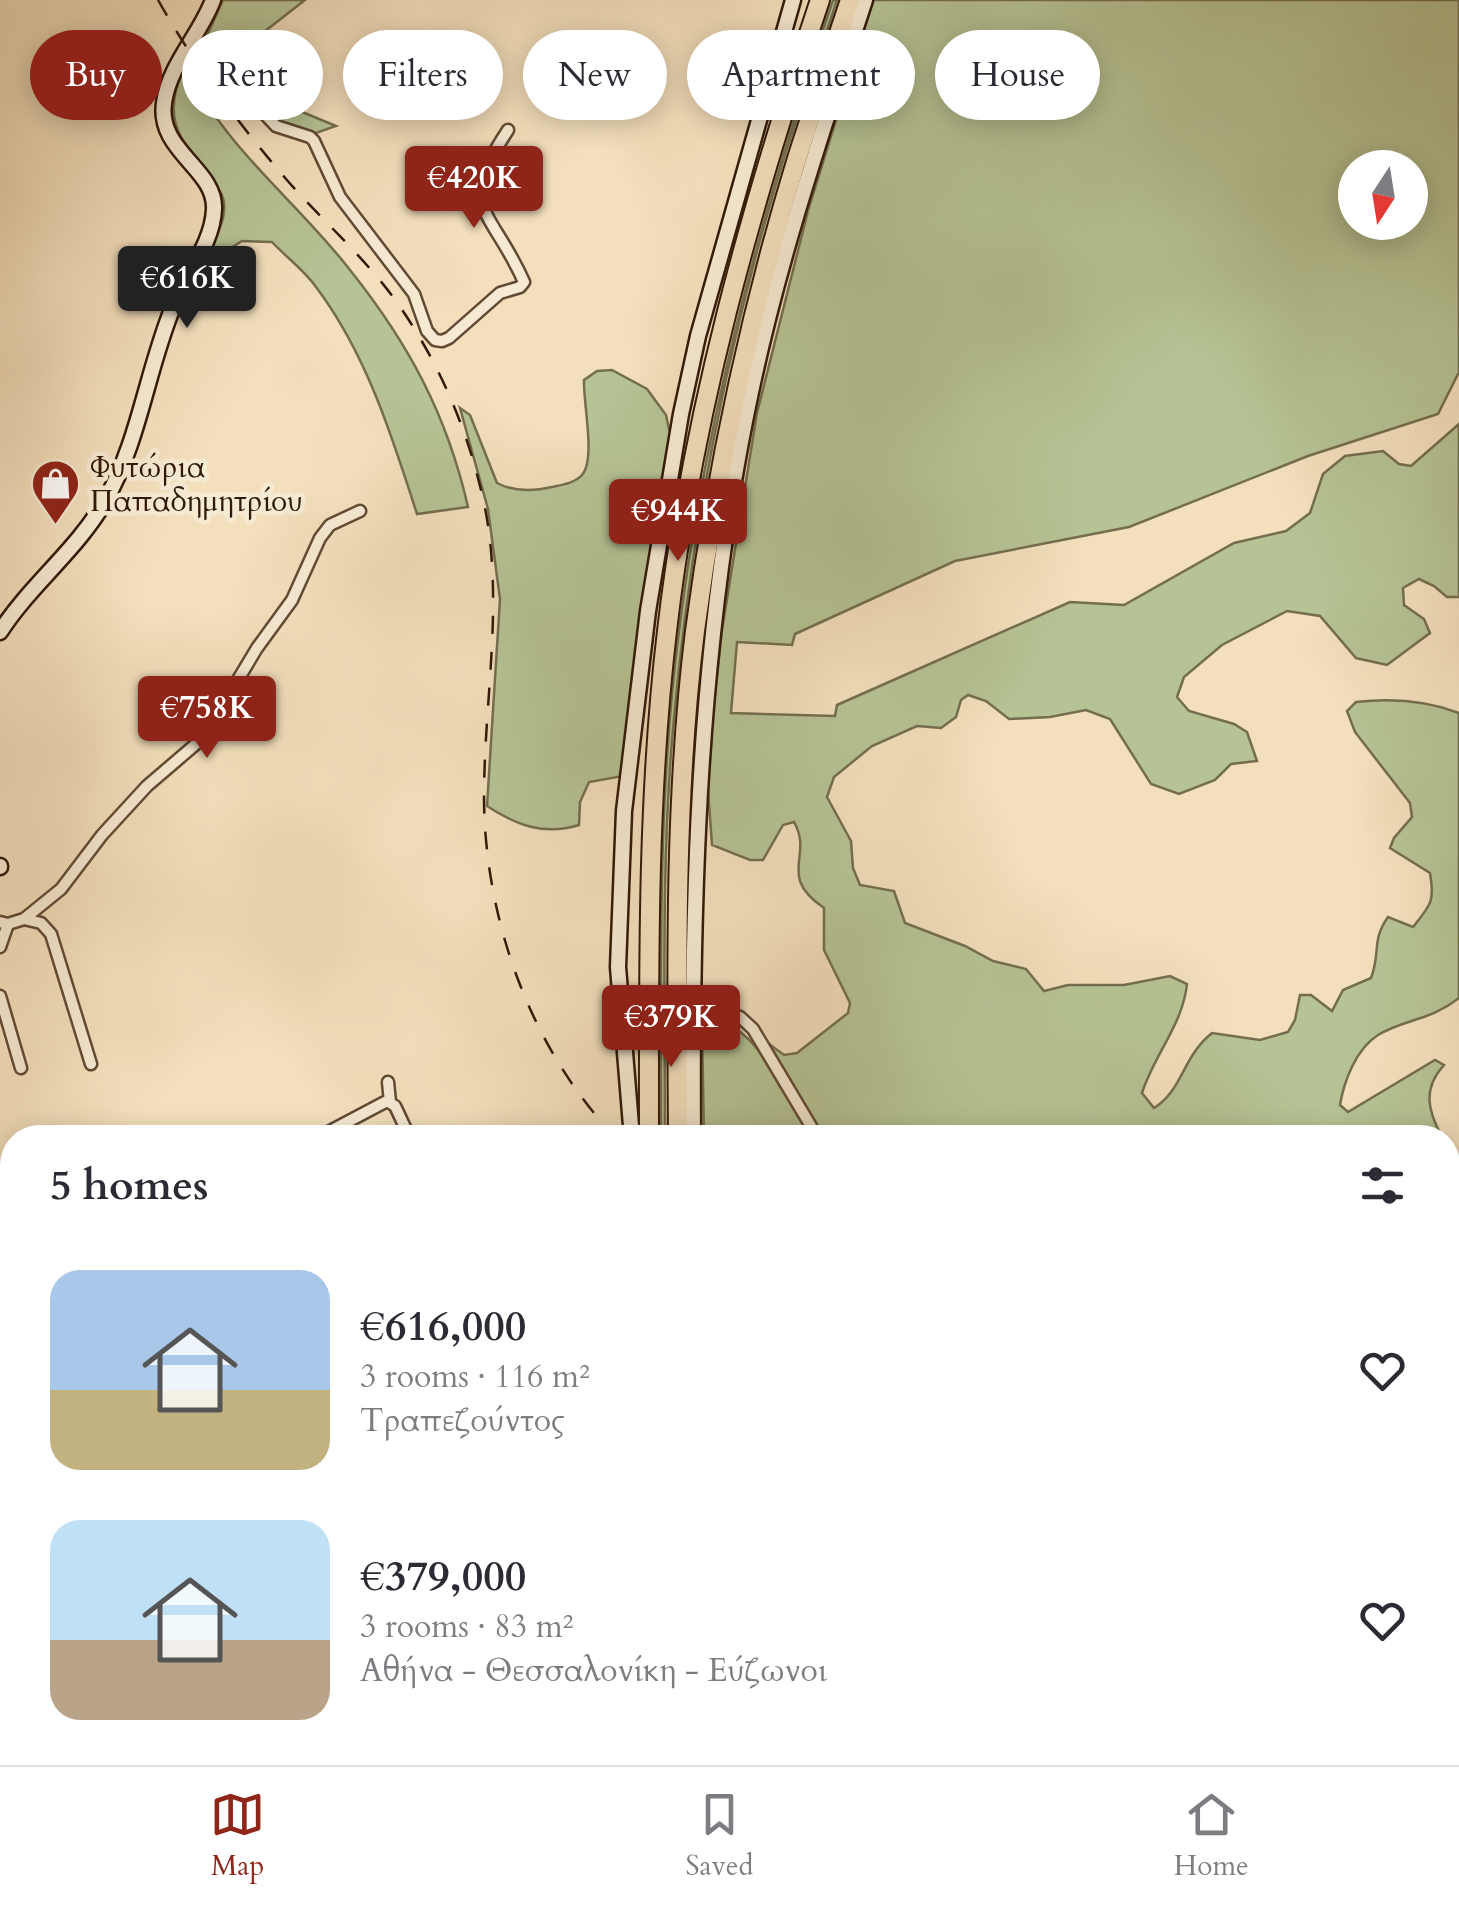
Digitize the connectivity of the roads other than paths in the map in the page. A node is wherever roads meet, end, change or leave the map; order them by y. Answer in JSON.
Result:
{"nodes":[{"id":1,"x":213,"y":0,"type":"edge"},
{"id":2,"x":792,"y":0,"type":"edge"},
{"id":3,"x":820,"y":0,"type":"edge"},
{"id":4,"x":850,"y":0,"type":"edge"},
{"id":5,"x":866,"y":0,"type":"edge"},
{"id":6,"x":199,"y":30,"type":"edge"},
{"id":7,"x":182,"y":59,"type":"edge"},
{"id":8,"x":270,"y":120,"type":"edge"},
{"id":9,"x":508,"y":130,"type":"dead end"},
{"id":10,"x":360,"y":511,"type":"dead end"},
{"id":11,"x":0,"y":632,"type":"edge"},
{"id":12,"x":24,"y":920,"type":"junction"},
{"id":13,"x":4,"y":923,"type":"edge"},
{"id":14,"x":0,"y":947,"type":"edge"},
{"id":15,"x":0,"y":996,"type":"edge"},
{"id":16,"x":692,"y":1002,"type":"junction"},
{"id":17,"x":91,"y":1064,"type":"dead end"},
{"id":18,"x":22,"y":1068,"type":"dead end"},
{"id":19,"x":388,"y":1082,"type":"dead end"},
{"id":20,"x":390,"y":1102,"type":"junction"},
{"id":21,"x":343,"y":1125,"type":"edge"},
{"id":22,"x":403,"y":1125,"type":"edge"},
{"id":23,"x":631,"y":1125,"type":"edge"},
{"id":24,"x":649,"y":1125,"type":"edge"},
{"id":25,"x":678,"y":1125,"type":"edge"},
{"id":26,"x":693,"y":1125,"type":"edge"},
{"id":27,"x":810,"y":1125,"type":"edge"}],
"edges":[{"from":1,"to":6,"type":"main road"},
{"from":2,"to":23,"type":"main road"},
{"from":3,"to":24,"type":"highway"},
{"from":4,"to":25,"type":"highway"},
{"from":5,"to":16,"type":"main road"},
{"from":7,"to":11,"type":"main road"},
{"from":8,"to":9,"type":"street"},
{"from":10,"to":12,"type":"street"},
{"from":12,"to":13,"type":"street"},
{"from":12,"to":17,"type":"street"},
{"from":13,"to":14,"type":"street"},
{"from":15,"to":18,"type":"street"},
{"from":16,"to":26,"type":"main road"},
{"from":16,"to":27,"type":"street"},
{"from":19,"to":20,"type":"street"},
{"from":20,"to":21,"type":"street"},
{"from":20,"to":22,"type":"street"}]}
